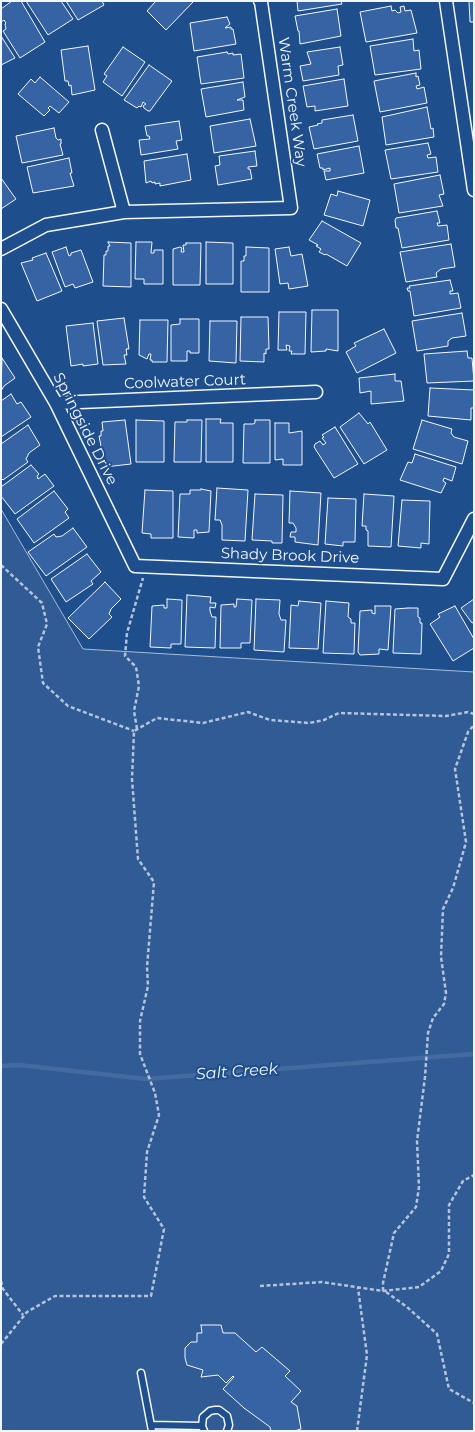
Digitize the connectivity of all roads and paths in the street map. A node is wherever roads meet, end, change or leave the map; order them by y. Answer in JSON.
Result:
{"nodes":[{"id":1,"x":260,"y":1,"type":"edge"},
{"id":2,"x":446,"y":1,"type":"edge"},
{"id":3,"x":102,"y":130,"type":"dead end"},
{"id":4,"x":474,"y":190,"type":"edge"},
{"id":5,"x":124,"y":212,"type":"junction"},
{"id":6,"x":1,"y":249,"type":"edge"},
{"id":7,"x":1,"y":309,"type":"edge"},
{"id":8,"x":316,"y":392,"type":"dead end"},
{"id":9,"x":56,"y":403,"type":"junction"},
{"id":10,"x":474,"y":519,"type":"edge"},
{"id":11,"x":1,"y":565,"type":"edge"},
{"id":12,"x":141,"y":566,"type":"junction"},
{"id":13,"x":474,"y":714,"type":"edge"},
{"id":14,"x":474,"y":724,"type":"edge"},
{"id":15,"x":137,"y":729,"type":"junction"},
{"id":16,"x":134,"y":731,"type":"junction"},
{"id":17,"x":474,"y":1175,"type":"edge"},
{"id":18,"x":1,"y":1281,"type":"edge"},
{"id":19,"x":260,"y":1286,"type":"dead end"},
{"id":20,"x":358,"y":1288,"type":"junction"},
{"id":21,"x":383,"y":1291,"type":"junction"},
{"id":22,"x":23,"y":1315,"type":"dead end"},
{"id":23,"x":1,"y":1344,"type":"edge"},
{"id":24,"x":141,"y":1373,"type":"dead end"},
{"id":25,"x":474,"y":1404,"type":"edge"},
{"id":26,"x":152,"y":1428,"type":"edge"},
{"id":27,"x":203,"y":1428,"type":"edge"},
{"id":28,"x":228,"y":1431,"type":"edge"},
{"id":29,"x":357,"y":1431,"type":"edge"}],
"edges":[{"from":1,"to":5,"type":"street","name":"Warm Creek Way"},
{"from":2,"to":4,"type":"street"},
{"from":3,"to":5,"type":"street"},
{"from":5,"to":6,"type":"street"},
{"from":7,"to":9,"type":"street","name":"Springside Drive"},
{"from":8,"to":9,"type":"street","name":"Coolwater Court"},
{"from":9,"to":12,"type":"street","name":"Springside Drive"},
{"from":10,"to":12,"type":"street","name":"Shady Brook Drive"},
{"from":11,"to":16,"type":"path"},
{"from":12,"to":15,"type":"path"},
{"from":13,"to":15,"type":"path"},
{"from":14,"to":21,"type":"path"},
{"from":15,"to":16,"type":"path"},
{"from":16,"to":23,"type":"path"},
{"from":17,"to":21,"type":"path"},
{"from":18,"to":22,"type":"path"},
{"from":19,"to":20,"type":"path"},
{"from":20,"to":21,"type":"path"},
{"from":20,"to":29,"type":"path"},
{"from":21,"to":25,"type":"path"},
{"from":24,"to":26,"type":"lane"},
{"from":26,"to":27,"type":"lane"},
{"from":27,"to":28,"type":"lane"}]}
